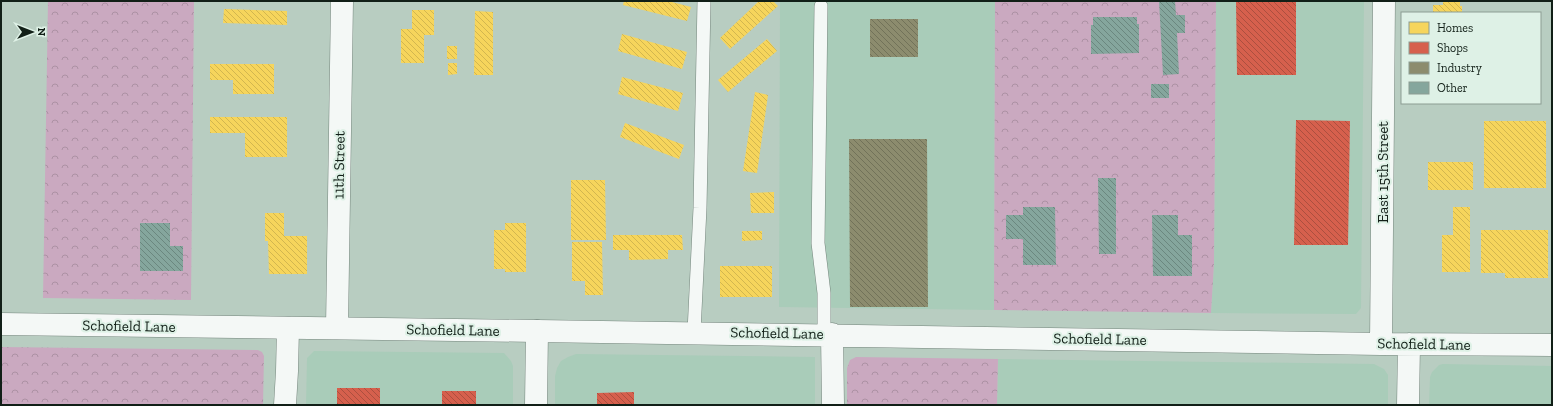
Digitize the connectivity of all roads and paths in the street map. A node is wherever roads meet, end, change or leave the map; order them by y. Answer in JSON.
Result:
{"nodes":[{"id":1,"x":342,"y":1,"type":"edge"},
{"id":2,"x":704,"y":1,"type":"edge"},
{"id":3,"x":1384,"y":1,"type":"edge"},
{"id":4,"x":821,"y":6,"type":"dead end"},
{"id":5,"x":1,"y":324,"type":"edge"},
{"id":6,"x":288,"y":328,"type":"junction"},
{"id":7,"x":336,"y":328,"type":"junction"},
{"id":8,"x":537,"y":330,"type":"junction"},
{"id":9,"x":694,"y":332,"type":"junction"},
{"id":10,"x":828,"y":334,"type":"junction"},
{"id":11,"x":1382,"y":344,"type":"junction"},
{"id":12,"x":1409,"y":344,"type":"junction"},
{"id":13,"x":1552,"y":345,"type":"edge"},
{"id":14,"x":284,"y":405,"type":"edge"},
{"id":15,"x":536,"y":405,"type":"edge"},
{"id":16,"x":833,"y":405,"type":"edge"},
{"id":17,"x":1408,"y":405,"type":"edge"}],
"edges":[{"from":1,"to":7,"type":"street","name":"11th Street"},
{"from":2,"to":9,"type":"lane"},
{"from":3,"to":11,"type":"street","name":"East 15th Street"},
{"from":4,"to":10,"type":"lane"},
{"from":5,"to":6,"type":"street","name":"Schofield Lane"},
{"from":6,"to":7,"type":"street","name":"Schofield Lane"},
{"from":6,"to":14,"type":"street"},
{"from":7,"to":8,"type":"street","name":"Schofield Lane"},
{"from":8,"to":9,"type":"street","name":"Schofield Lane"},
{"from":8,"to":15,"type":"street"},
{"from":9,"to":10,"type":"street","name":"Schofield Lane"},
{"from":10,"to":11,"type":"street","name":"Schofield Lane"},
{"from":10,"to":16,"type":"street"},
{"from":11,"to":12,"type":"street","name":"Schofield Lane"},
{"from":12,"to":13,"type":"street","name":"Schofield Lane"},
{"from":12,"to":17,"type":"street"}]}
